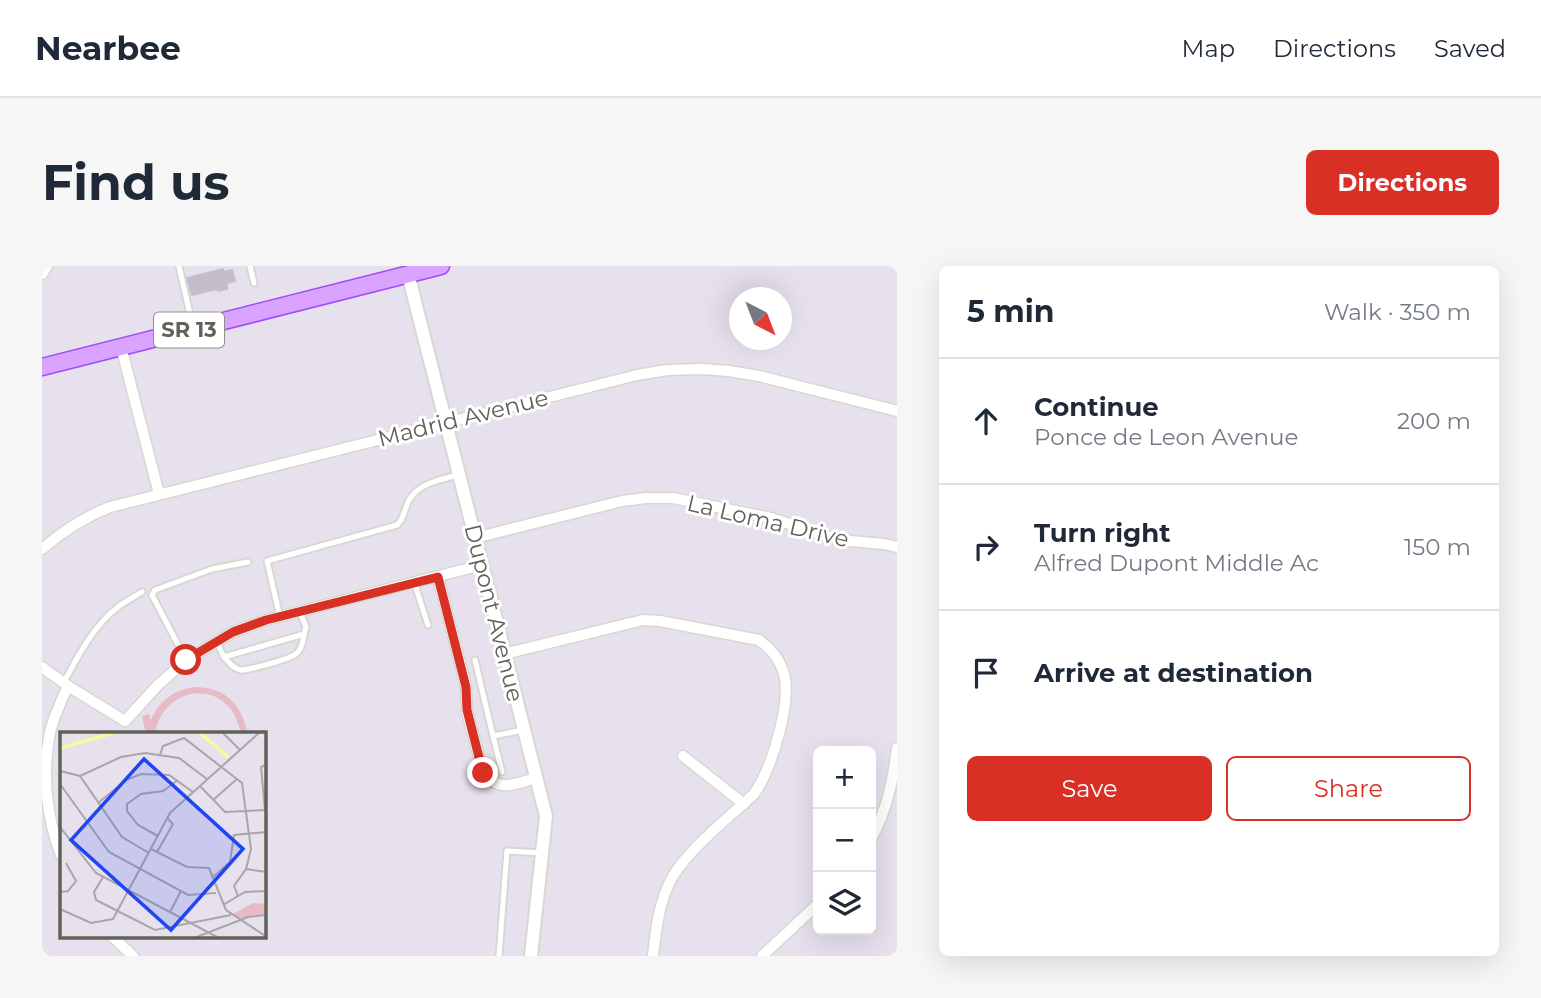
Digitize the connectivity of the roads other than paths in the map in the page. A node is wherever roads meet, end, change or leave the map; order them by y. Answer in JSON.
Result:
{"nodes":[{"id":1,"x":47,"y":266,"type":"edge"},
{"id":2,"x":179,"y":266,"type":"edge"},
{"id":3,"x":250,"y":266,"type":"edge"},
{"id":4,"x":441,"y":266,"type":"edge"},
{"id":5,"x":407,"y":270,"type":"edge"},
{"id":6,"x":42,"y":274,"type":"edge"},
{"id":7,"x":254,"y":283,"type":"dead end"},
{"id":8,"x":194,"y":329,"type":"junction"},
{"id":9,"x":121,"y":347,"type":"junction"},
{"id":10,"x":42,"y":367,"type":"edge"},
{"id":11,"x":897,"y":411,"type":"edge"},
{"id":12,"x":446,"y":422,"type":"junction"},
{"id":13,"x":459,"y":474,"type":"junction"},
{"id":14,"x":159,"y":494,"type":"junction"},
{"id":15,"x":475,"y":538,"type":"junction"},
{"id":16,"x":897,"y":547,"type":"edge"},
{"id":17,"x":42,"y":549,"type":"edge"},
{"id":18,"x":248,"y":562,"type":"dead end"},
{"id":19,"x":482,"y":565,"type":"junction"},
{"id":20,"x":438,"y":577,"type":"junction"},
{"id":21,"x":414,"y":582,"type":"junction"},
{"id":22,"x":142,"y":592,"type":"dead end"},
{"id":23,"x":300,"y":612,"type":"junction"},
{"id":24,"x":280,"y":617,"type":"junction"},
{"id":25,"x":428,"y":625,"type":"dead end"},
{"id":26,"x":304,"y":634,"type":"junction"},
{"id":27,"x":217,"y":643,"type":"junction"},
{"id":28,"x":505,"y":654,"type":"junction"},
{"id":29,"x":224,"y":657,"type":"junction"},
{"id":30,"x":186,"y":660,"type":"junction"},
{"id":31,"x":475,"y":660,"type":"dead end"},
{"id":32,"x":42,"y":667,"type":"edge"},
{"id":33,"x":66,"y":684,"type":"junction"},
{"id":34,"x":524,"y":730,"type":"junction"},
{"id":35,"x":494,"y":736,"type":"junction"},
{"id":36,"x":897,"y":748,"type":"edge"},
{"id":37,"x":683,"y":756,"type":"dead end"},
{"id":38,"x":502,"y":772,"type":"dead end"},
{"id":39,"x":536,"y":778,"type":"junction"},
{"id":40,"x":744,"y":804,"type":"junction"},
{"id":41,"x":876,"y":830,"type":"edge"},
{"id":42,"x":60,"y":853,"type":"edge"},
{"id":43,"x":542,"y":853,"type":"junction"},
{"id":44,"x":813,"y":909,"type":"edge"},
{"id":45,"x":115,"y":939,"type":"edge"},
{"id":46,"x":133,"y":956,"type":"edge"},
{"id":47,"x":499,"y":956,"type":"edge"},
{"id":48,"x":531,"y":956,"type":"edge"},
{"id":49,"x":653,"y":956,"type":"edge"},
{"id":50,"x":762,"y":956,"type":"edge"}],
"edges":[{"from":1,"to":6,"type":"street"},
{"from":2,"to":8,"type":"lane"},
{"from":3,"to":7,"type":"lane"},
{"from":4,"to":5,"type":"main road","number":"SR 13"},
{"from":5,"to":8,"type":"main road","number":"SR 13"},
{"from":5,"to":12,"type":"street","name":"Dupont Avenue"},
{"from":8,"to":9,"type":"main road","number":"SR 13"},
{"from":9,"to":10,"type":"main road","number":"SR 13"},
{"from":9,"to":14,"type":"street"},
{"from":11,"to":12,"type":"street","name":"Madrid Avenue"},
{"from":12,"to":13,"type":"street","name":"Dupont Avenue"},
{"from":12,"to":14,"type":"street","name":"Madrid Avenue"},
{"from":13,"to":15,"type":"street","name":"Dupont Avenue"},
{"from":13,"to":24,"type":"lane"},
{"from":14,"to":17,"type":"street","name":"Madrid Avenue"},
{"from":15,"to":16,"type":"street","name":"La Loma Drive"},
{"from":15,"to":19,"type":"street","name":"Dupont Avenue"},
{"from":18,"to":30,"type":"lane"},
{"from":19,"to":20,"type":"street"},
{"from":19,"to":28,"type":"street","name":"Dupont Avenue"},
{"from":20,"to":21,"type":"street"},
{"from":20,"to":39,"type":"street"},
{"from":21,"to":23,"type":"street"},
{"from":21,"to":25,"type":"lane"},
{"from":22,"to":33,"type":"lane"},
{"from":23,"to":24,"type":"street"},
{"from":23,"to":26,"type":"lane"},
{"from":24,"to":27,"type":"street"},
{"from":26,"to":29,"type":"lane"},
{"from":26,"to":29,"type":"lane"},
{"from":27,"to":29,"type":"lane"},
{"from":27,"to":30,"type":"street"},
{"from":28,"to":34,"type":"street","name":"Dupont Avenue"},
{"from":28,"to":40,"type":"street"},
{"from":30,"to":33,"type":"street"},
{"from":31,"to":35,"type":"lane"},
{"from":32,"to":33,"type":"street"},
{"from":33,"to":42,"type":"street"},
{"from":34,"to":35,"type":"lane"},
{"from":34,"to":39,"type":"street","name":"Dupont Avenue"},
{"from":35,"to":38,"type":"lane"},
{"from":36,"to":41,"type":"street"},
{"from":37,"to":40,"type":"street"},
{"from":39,"to":43,"type":"street","name":"Dupont Avenue"},
{"from":40,"to":49,"type":"street"},
{"from":43,"to":47,"type":"lane"},
{"from":43,"to":48,"type":"street","name":"Dupont Avenue"},
{"from":44,"to":50,"type":"street"},
{"from":45,"to":46,"type":"street"}]}
